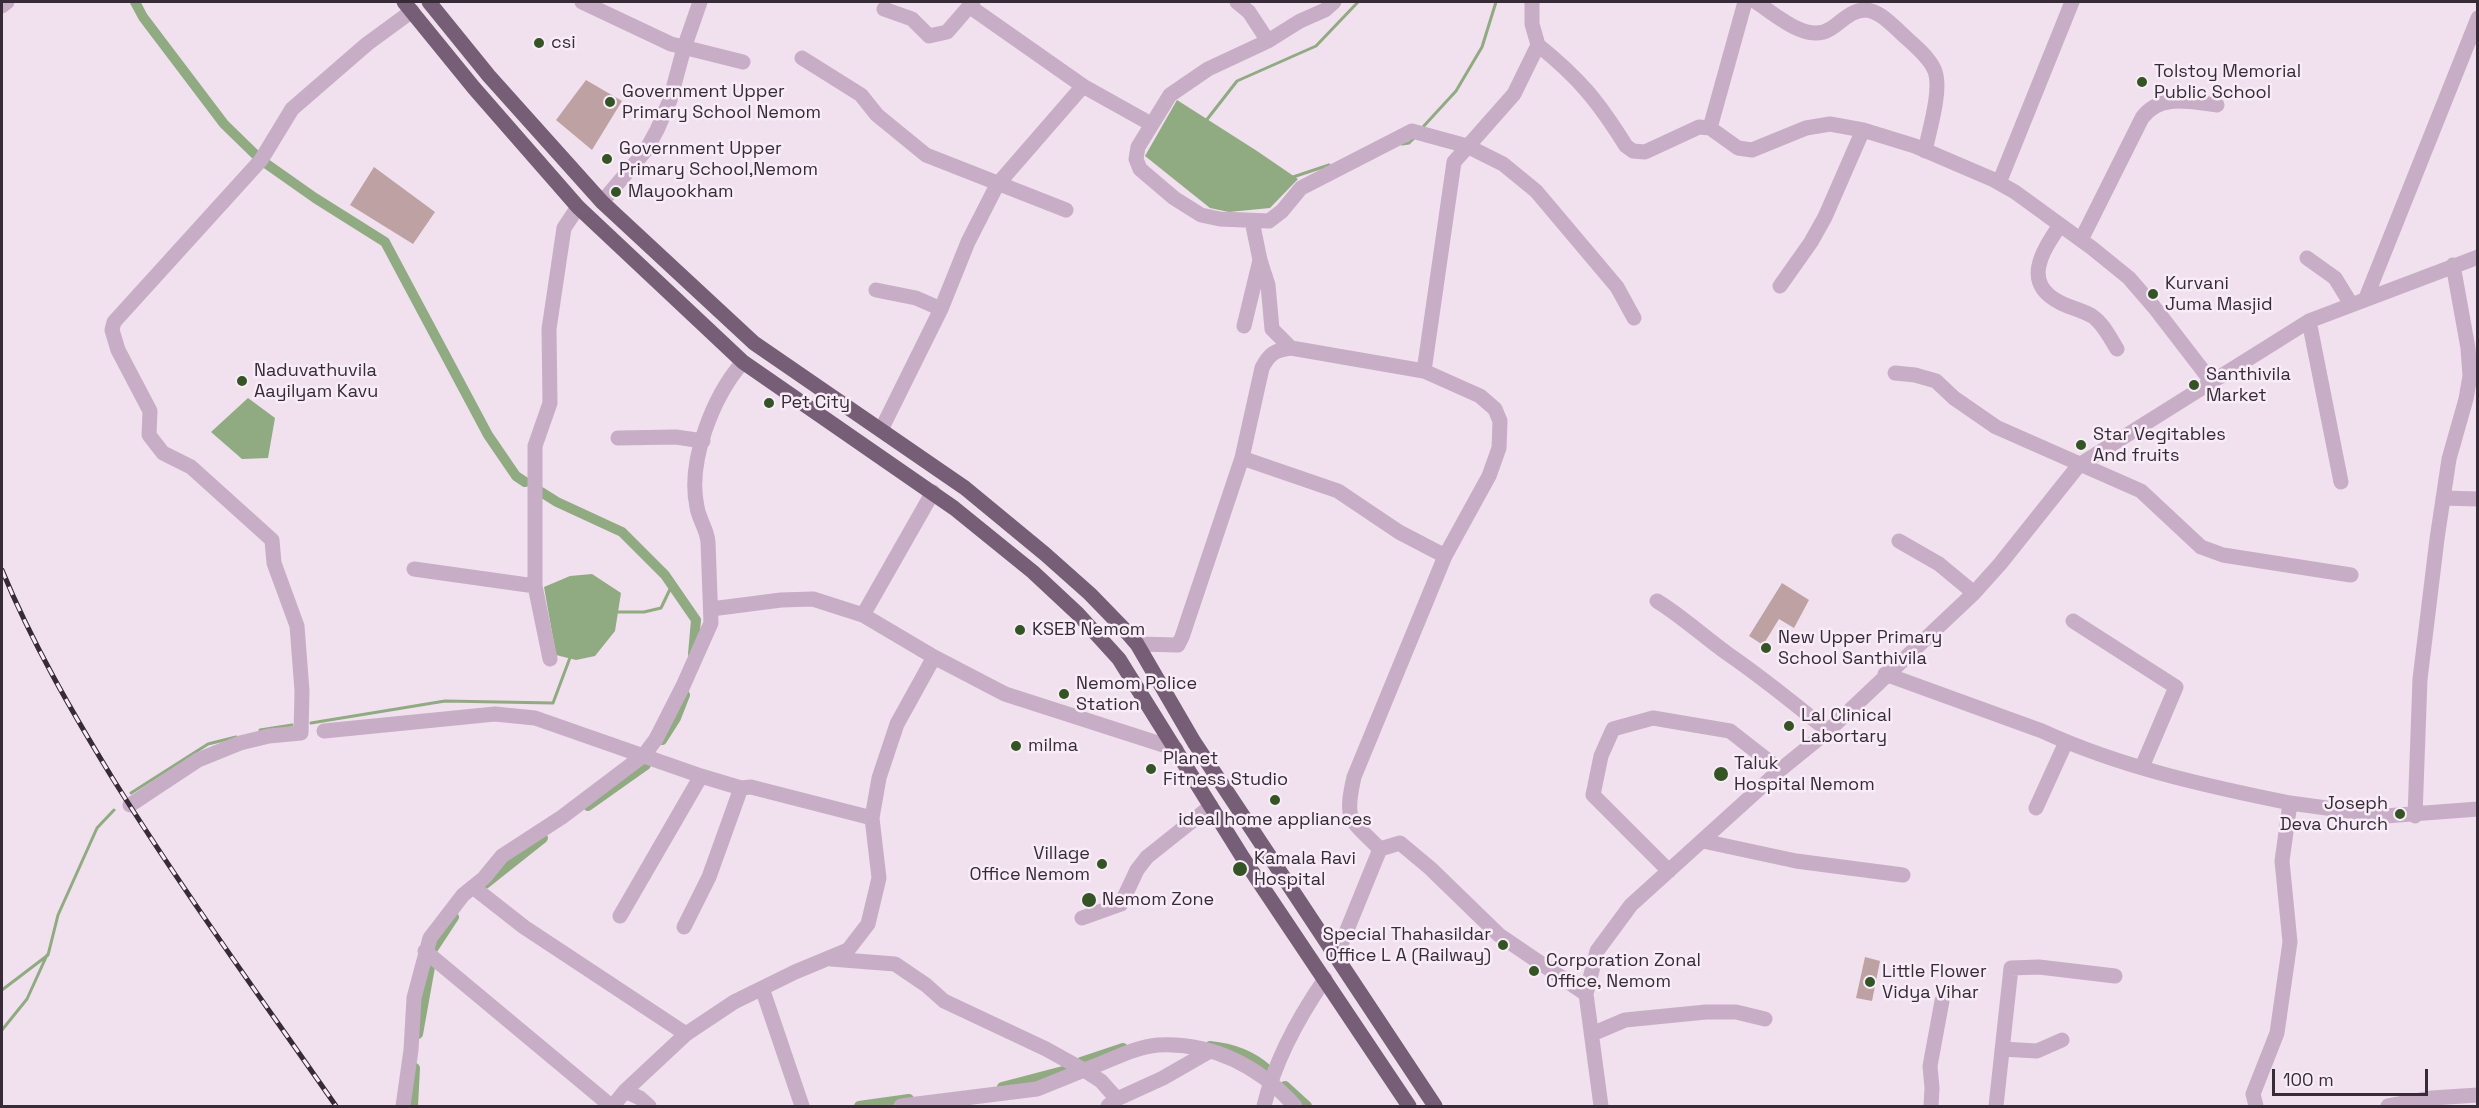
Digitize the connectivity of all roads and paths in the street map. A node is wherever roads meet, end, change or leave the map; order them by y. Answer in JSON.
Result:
{"nodes":[{"id":1,"x":7,"y":2,"type":"edge"},
{"id":2,"x":429,"y":2,"type":"edge"},
{"id":3,"x":582,"y":2,"type":"edge"},
{"id":4,"x":700,"y":2,"type":"edge"},
{"id":5,"x":1238,"y":2,"type":"edge"},
{"id":6,"x":1334,"y":2,"type":"edge"},
{"id":7,"x":1532,"y":2,"type":"edge"},
{"id":8,"x":1745,"y":2,"type":"edge"},
{"id":9,"x":1756,"y":2,"type":"edge"},
{"id":10,"x":2072,"y":2,"type":"edge"},
{"id":11,"x":971,"y":4,"type":"edge"},
{"id":12,"x":2,"y":6,"type":"edge"},
{"id":13,"x":408,"y":6,"type":"edge"},
{"id":14,"x":884,"y":9,"type":"dead end"},
{"id":15,"x":2478,"y":18,"type":"edge"},
{"id":16,"x":1268,"y":41,"type":"junction"},
{"id":17,"x":1538,"y":45,"type":"junction"},
{"id":18,"x":684,"y":48,"type":"junction"},
{"id":19,"x":802,"y":58,"type":"dead end"},
{"id":20,"x":743,"y":62,"type":"dead end"},
{"id":21,"x":1083,"y":86,"type":"junction"},
{"id":22,"x":2217,"y":105,"type":"dead end"},
{"id":23,"x":1151,"y":124,"type":"junction"},
{"id":24,"x":1710,"y":128,"type":"junction"},
{"id":25,"x":1863,"y":130,"type":"junction"},
{"id":26,"x":1467,"y":146,"type":"junction"},
{"id":27,"x":1925,"y":151,"type":"junction"},
{"id":28,"x":1999,"y":183,"type":"junction"},
{"id":29,"x":997,"y":185,"type":"junction"},
{"id":30,"x":602,"y":201,"type":"junction"},
{"id":31,"x":578,"y":207,"type":"junction"},
{"id":32,"x":1066,"y":210,"type":"dead end"},
{"id":33,"x":1252,"y":221,"type":"junction"},
{"id":34,"x":2060,"y":225,"type":"junction"},
{"id":35,"x":2081,"y":240,"type":"junction"},
{"id":36,"x":2478,"y":257,"type":"edge"},
{"id":37,"x":2307,"y":258,"type":"dead end"},
{"id":38,"x":1260,"y":260,"type":"junction"},
{"id":39,"x":2453,"y":265,"type":"junction"},
{"id":40,"x":1780,"y":286,"type":"dead end"},
{"id":41,"x":876,"y":290,"type":"dead end"},
{"id":42,"x":2366,"y":298,"type":"junction"},
{"id":43,"x":2351,"y":304,"type":"junction"},
{"id":44,"x":940,"y":309,"type":"junction"},
{"id":45,"x":1634,"y":318,"type":"dead end"},
{"id":46,"x":2309,"y":321,"type":"junction"},
{"id":47,"x":1244,"y":327,"type":"dead end"},
{"id":48,"x":1291,"y":348,"type":"junction"},
{"id":49,"x":2117,"y":349,"type":"dead end"},
{"id":50,"x":743,"y":362,"type":"junction"},
{"id":51,"x":1424,"y":371,"type":"junction"},
{"id":52,"x":1895,"y":373,"type":"dead end"},
{"id":53,"x":2211,"y":381,"type":"junction"},
{"id":54,"x":2472,"y":400,"type":"edge"},
{"id":55,"x":881,"y":430,"type":"junction"},
{"id":56,"x":618,"y":438,"type":"dead end"},
{"id":57,"x":703,"y":441,"type":"junction"},
{"id":58,"x":1242,"y":458,"type":"junction"},
{"id":59,"x":2079,"y":465,"type":"junction"},
{"id":60,"x":2341,"y":482,"type":"dead end"},
{"id":61,"x":933,"y":492,"type":"junction"},
{"id":62,"x":2443,"y":498,"type":"junction"},
{"id":63,"x":2478,"y":500,"type":"edge"},
{"id":64,"x":1899,"y":542,"type":"dead end"},
{"id":65,"x":1445,"y":556,"type":"junction"},
{"id":66,"x":414,"y":569,"type":"dead end"},
{"id":67,"x":2351,"y":574,"type":"dead end"},
{"id":68,"x":535,"y":586,"type":"junction"},
{"id":69,"x":1974,"y":593,"type":"junction"},
{"id":70,"x":1657,"y":601,"type":"dead end"},
{"id":71,"x":711,"y":609,"type":"junction"},
{"id":72,"x":863,"y":615,"type":"junction"},
{"id":73,"x":2073,"y":621,"type":"dead end"},
{"id":74,"x":1137,"y":644,"type":"junction"},
{"id":75,"x":934,"y":657,"type":"junction"},
{"id":76,"x":550,"y":658,"type":"dead end"},
{"id":77,"x":1885,"y":674,"type":"junction"},
{"id":78,"x":324,"y":731,"type":"dead end"},
{"id":79,"x":1828,"y":731,"type":"junction"},
{"id":80,"x":1194,"y":742,"type":"junction"},
{"id":81,"x":2066,"y":742,"type":"junction"},
{"id":82,"x":1176,"y":749,"type":"junction"},
{"id":83,"x":644,"y":755,"type":"junction"},
{"id":84,"x":2142,"y":767,"type":"junction"},
{"id":85,"x":1780,"y":770,"type":"junction"},
{"id":86,"x":701,"y":777,"type":"junction"},
{"id":87,"x":741,"y":788,"type":"junction"},
{"id":88,"x":2290,"y":803,"type":"junction"},
{"id":89,"x":130,"y":805,"type":"dead end"},
{"id":90,"x":1210,"y":806,"type":"junction"},
{"id":91,"x":2036,"y":807,"type":"dead end"},
{"id":92,"x":2478,"y":809,"type":"edge"},
{"id":93,"x":2415,"y":816,"type":"junction"},
{"id":94,"x":872,"y":818,"type":"junction"},
{"id":95,"x":1703,"y":841,"type":"junction"},
{"id":96,"x":1380,"y":849,"type":"junction"},
{"id":97,"x":1669,"y":871,"type":"junction"},
{"id":98,"x":1903,"y":875,"type":"dead end"},
{"id":99,"x":473,"y":887,"type":"junction"},
{"id":100,"x":620,"y":916,"type":"dead end"},
{"id":101,"x":1082,"y":918,"type":"dead end"},
{"id":102,"x":684,"y":927,"type":"dead end"},
{"id":103,"x":425,"y":951,"type":"junction"},
{"id":104,"x":1336,"y":957,"type":"junction"},
{"id":105,"x":831,"y":959,"type":"junction"},
{"id":106,"x":2115,"y":976,"type":"dead end"},
{"id":107,"x":1325,"y":979,"type":"junction"},
{"id":108,"x":762,"y":988,"type":"junction"},
{"id":109,"x":1586,"y":994,"type":"junction"},
{"id":110,"x":1942,"y":1001,"type":"dead end"},
{"id":111,"x":1765,"y":1019,"type":"dead end"},
{"id":112,"x":686,"y":1034,"type":"junction"},
{"id":113,"x":1592,"y":1034,"type":"junction"},
{"id":114,"x":2062,"y":1040,"type":"dead end"},
{"id":115,"x":2001,"y":1049,"type":"junction"},
{"id":116,"x":1210,"y":1051,"type":"junction"},
{"id":117,"x":1084,"y":1070,"type":"junction"},
{"id":118,"x":1270,"y":1081,"type":"junction"},
{"id":119,"x":625,"y":1091,"type":"junction"},
{"id":120,"x":2478,"y":1095,"type":"edge"},
{"id":121,"x":1113,"y":1103,"type":"edge"},
{"id":122,"x":404,"y":1107,"type":"edge"},
{"id":123,"x":612,"y":1107,"type":"edge"},
{"id":124,"x":649,"y":1107,"type":"edge"},
{"id":125,"x":802,"y":1107,"type":"edge"},
{"id":126,"x":901,"y":1107,"type":"edge"},
{"id":127,"x":1264,"y":1107,"type":"edge"},
{"id":128,"x":1295,"y":1107,"type":"edge"},
{"id":129,"x":1409,"y":1107,"type":"edge"},
{"id":130,"x":1435,"y":1107,"type":"edge"},
{"id":131,"x":1601,"y":1107,"type":"edge"},
{"id":132,"x":1931,"y":1107,"type":"edge"},
{"id":133,"x":1996,"y":1107,"type":"edge"},
{"id":134,"x":2256,"y":1107,"type":"edge"},
{"id":135,"x":2388,"y":1107,"type":"edge"}],
"edges":[{"from":1,"to":12,"type":"street"},
{"from":2,"to":30,"type":"main road"},
{"from":3,"to":18,"type":"street"},
{"from":4,"to":18,"type":"street"},
{"from":5,"to":16,"type":"street"},
{"from":6,"to":16,"type":"street"},
{"from":7,"to":17,"type":"street"},
{"from":8,"to":24,"type":"street"},
{"from":9,"to":27,"type":"street"},
{"from":10,"to":28,"type":"street"},
{"from":11,"to":14,"type":"street"},
{"from":11,"to":21,"type":"street"},
{"from":13,"to":31,"type":"main road"},
{"from":13,"to":89,"type":"street"},
{"from":15,"to":42,"type":"street"},
{"from":16,"to":23,"type":"street"},
{"from":17,"to":24,"type":"street"},
{"from":17,"to":26,"type":"street"},
{"from":18,"to":20,"type":"street"},
{"from":18,"to":30,"type":"street"},
{"from":19,"to":29,"type":"street"},
{"from":21,"to":23,"type":"street"},
{"from":21,"to":29,"type":"street"},
{"from":22,"to":35,"type":"street"},
{"from":23,"to":33,"type":"street"},
{"from":24,"to":25,"type":"street"},
{"from":25,"to":27,"type":"street"},
{"from":25,"to":40,"type":"street"},
{"from":26,"to":33,"type":"street"},
{"from":26,"to":45,"type":"street"},
{"from":26,"to":51,"type":"street"},
{"from":27,"to":28,"type":"street"},
{"from":28,"to":34,"type":"street"},
{"from":29,"to":32,"type":"street"},
{"from":29,"to":44,"type":"street"},
{"from":30,"to":55,"type":"main road"},
{"from":31,"to":50,"type":"main road"},
{"from":31,"to":68,"type":"street"},
{"from":33,"to":38,"type":"street"},
{"from":34,"to":35,"type":"street"},
{"from":34,"to":49,"type":"street"},
{"from":35,"to":53,"type":"street"},
{"from":36,"to":39,"type":"street"},
{"from":37,"to":43,"type":"street"},
{"from":38,"to":47,"type":"street"},
{"from":38,"to":48,"type":"street"},
{"from":39,"to":42,"type":"street"},
{"from":39,"to":54,"type":"street"},
{"from":41,"to":44,"type":"street"},
{"from":42,"to":43,"type":"street"},
{"from":43,"to":46,"type":"street"},
{"from":44,"to":55,"type":"street"},
{"from":46,"to":53,"type":"street"},
{"from":46,"to":60,"type":"street"},
{"from":48,"to":51,"type":"street"},
{"from":48,"to":58,"type":"street"},
{"from":50,"to":57,"type":"street"},
{"from":50,"to":61,"type":"main road"},
{"from":51,"to":65,"type":"street"},
{"from":52,"to":59,"type":"street"},
{"from":53,"to":59,"type":"street"},
{"from":54,"to":62,"type":"street"},
{"from":55,"to":74,"type":"main road"},
{"from":56,"to":57,"type":"street"},
{"from":57,"to":71,"type":"street"},
{"from":58,"to":65,"type":"street"},
{"from":58,"to":74,"type":"street"},
{"from":59,"to":67,"type":"street"},
{"from":59,"to":69,"type":"street"},
{"from":61,"to":72,"type":"street"},
{"from":61,"to":82,"type":"main road"},
{"from":62,"to":63,"type":"street"},
{"from":62,"to":93,"type":"street"},
{"from":64,"to":69,"type":"street"},
{"from":65,"to":96,"type":"street"},
{"from":66,"to":68,"type":"street"},
{"from":68,"to":76,"type":"street"},
{"from":69,"to":77,"type":"street"},
{"from":70,"to":79,"type":"street"},
{"from":71,"to":72,"type":"street"},
{"from":71,"to":83,"type":"street"},
{"from":72,"to":75,"type":"street"},
{"from":73,"to":84,"type":"street"},
{"from":74,"to":80,"type":"main road"},
{"from":75,"to":82,"type":"street"},
{"from":75,"to":94,"type":"street"},
{"from":77,"to":79,"type":"street"},
{"from":77,"to":81,"type":"street"},
{"from":78,"to":83,"type":"street"},
{"from":79,"to":85,"type":"street"},
{"from":80,"to":82,"type":"main road"},
{"from":80,"to":104,"type":"main road"},
{"from":81,"to":84,"type":"street"},
{"from":81,"to":91,"type":"street"},
{"from":82,"to":90,"type":"main road"},
{"from":83,"to":86,"type":"street"},
{"from":83,"to":99,"type":"street"},
{"from":84,"to":88,"type":"street"},
{"from":85,"to":95,"type":"street"},
{"from":85,"to":97,"type":"street"},
{"from":86,"to":87,"type":"street"},
{"from":86,"to":100,"type":"street"},
{"from":87,"to":94,"type":"street"},
{"from":87,"to":102,"type":"street"},
{"from":88,"to":93,"type":"street"},
{"from":88,"to":134,"type":"street"},
{"from":90,"to":101,"type":"street"},
{"from":90,"to":107,"type":"main road"},
{"from":92,"to":93,"type":"street"},
{"from":94,"to":105,"type":"street"},
{"from":95,"to":97,"type":"street"},
{"from":95,"to":98,"type":"street"},
{"from":96,"to":104,"type":"street"},
{"from":96,"to":109,"type":"street"},
{"from":97,"to":109,"type":"street"},
{"from":99,"to":103,"type":"street"},
{"from":99,"to":112,"type":"street"},
{"from":103,"to":122,"type":"street"},
{"from":103,"to":123,"type":"street"},
{"from":104,"to":130,"type":"main road"},
{"from":105,"to":108,"type":"street"},
{"from":105,"to":117,"type":"street"},
{"from":106,"to":115,"type":"street"},
{"from":107,"to":118,"type":"street"},
{"from":107,"to":129,"type":"main road"},
{"from":108,"to":112,"type":"street"},
{"from":108,"to":125,"type":"street"},
{"from":109,"to":113,"type":"street"},
{"from":110,"to":132,"type":"street"},
{"from":111,"to":113,"type":"street"},
{"from":112,"to":119,"type":"street"},
{"from":113,"to":131,"type":"street"},
{"from":114,"to":115,"type":"street"},
{"from":115,"to":133,"type":"street"},
{"from":116,"to":117,"type":"street"},
{"from":116,"to":118,"type":"street"},
{"from":116,"to":121,"type":"street"},
{"from":117,"to":121,"type":"street"},
{"from":117,"to":126,"type":"street"},
{"from":118,"to":127,"type":"street"},
{"from":118,"to":128,"type":"street"},
{"from":119,"to":123,"type":"street"},
{"from":119,"to":124,"type":"street"},
{"from":120,"to":135,"type":"street"}]}
